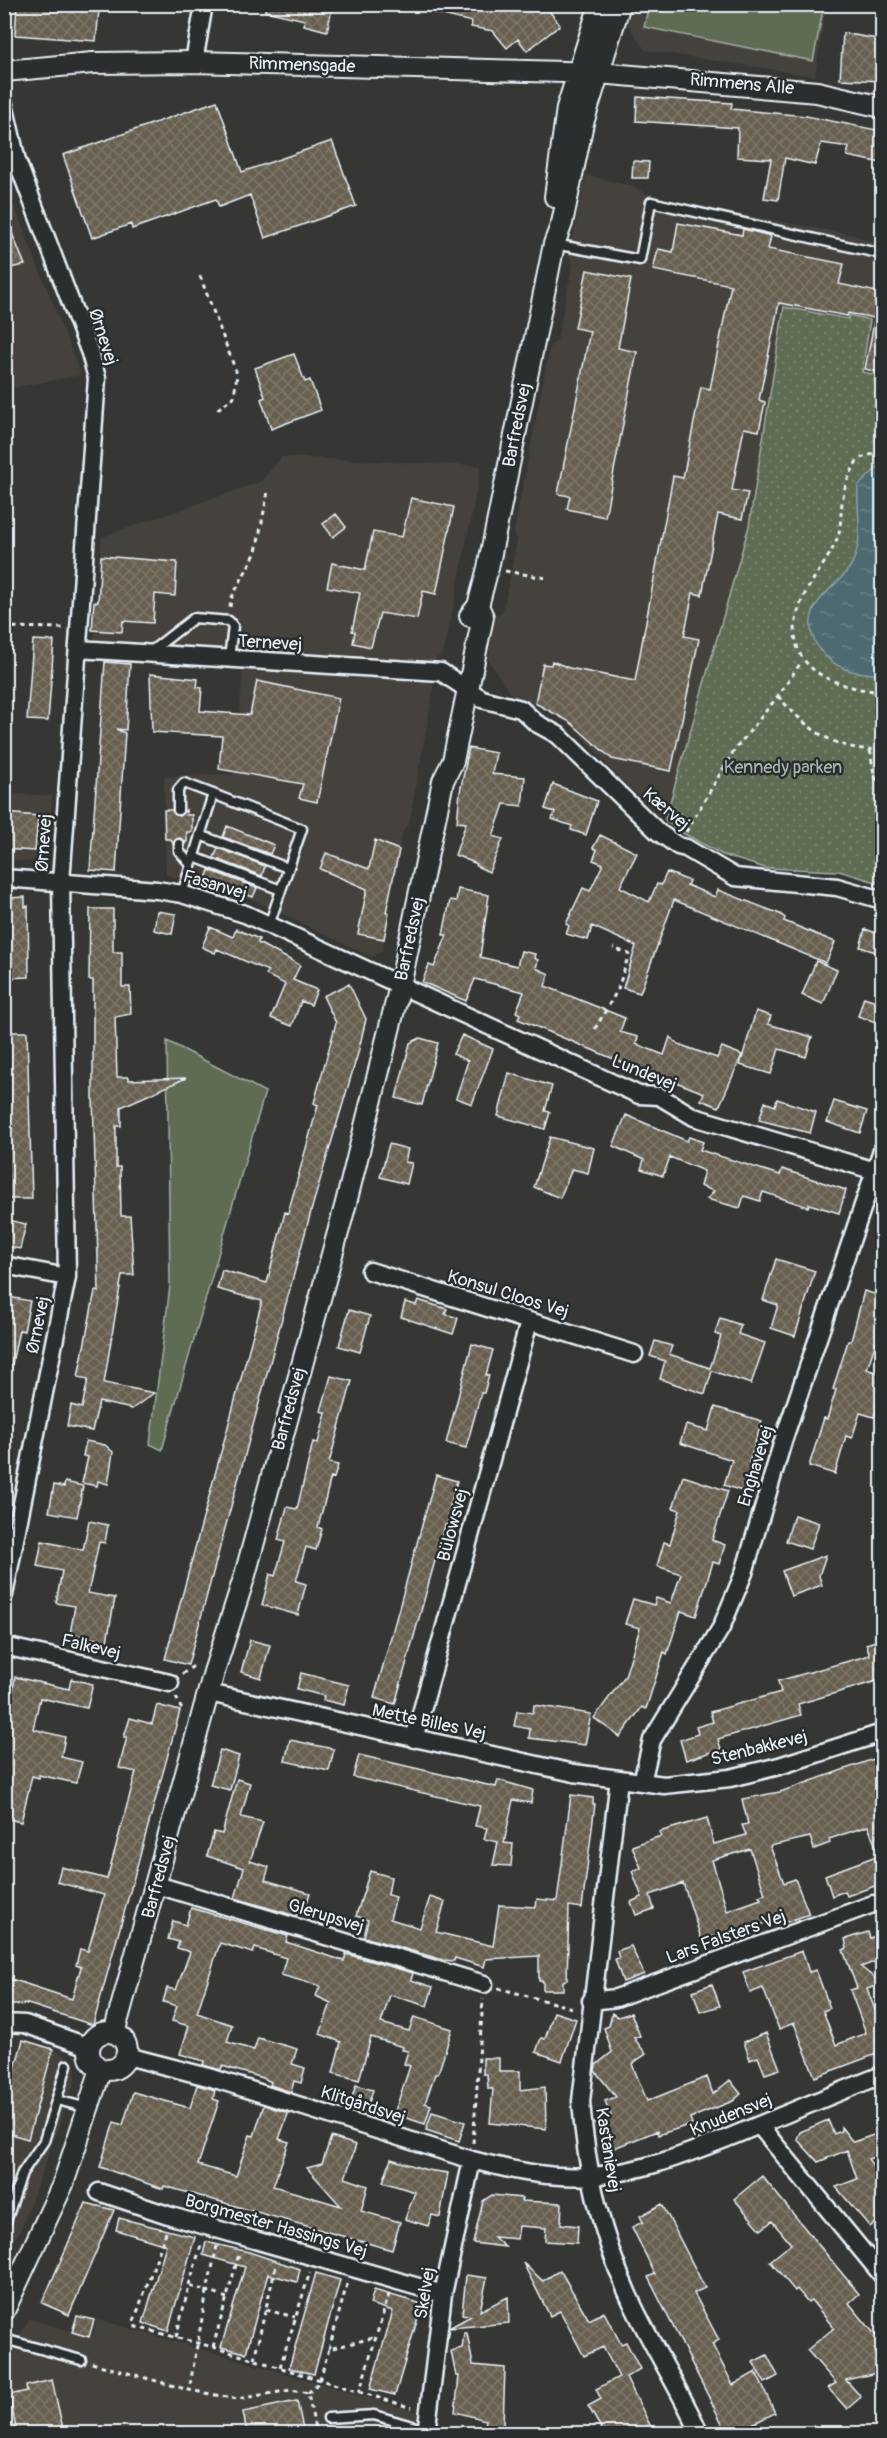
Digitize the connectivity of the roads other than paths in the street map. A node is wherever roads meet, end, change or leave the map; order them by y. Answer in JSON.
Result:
{"nodes":[{"id":1,"x":204,"y":4,"type":"edge"},
{"id":2,"x":600,"y":4,"type":"edge"},
{"id":3,"x":620,"y":4,"type":"edge"},
{"id":4,"x":194,"y":62,"type":"junction"},
{"id":5,"x":4,"y":71,"type":"edge"},
{"id":6,"x":578,"y":73,"type":"junction"},
{"id":7,"x":599,"y":74,"type":"junction"},
{"id":8,"x":4,"y":104,"type":"edge"},
{"id":9,"x":882,"y":107,"type":"edge"},
{"id":10,"x":554,"y":244,"type":"junction"},
{"id":11,"x":882,"y":254,"type":"edge"},
{"id":12,"x":78,"y":649,"type":"junction"},
{"id":13,"x":150,"y":652,"type":"junction"},
{"id":14,"x":229,"y":660,"type":"junction"},
{"id":15,"x":462,"y":686,"type":"junction"},
{"id":16,"x":213,"y":794,"type":"junction"},
{"id":17,"x":178,"y":810,"type":"dead end"},
{"id":18,"x":200,"y":836,"type":"junction"},
{"id":19,"x":179,"y":844,"type":"dead end"},
{"id":20,"x":192,"y":861,"type":"junction"},
{"id":21,"x":288,"y":868,"type":"junction"},
{"id":22,"x":4,"y":878,"type":"edge"},
{"id":23,"x":61,"y":882,"type":"junction"},
{"id":24,"x":281,"y":890,"type":"junction"},
{"id":25,"x":182,"y":894,"type":"junction"},
{"id":26,"x":882,"y":900,"type":"edge"},
{"id":27,"x":269,"y":925,"type":"junction"},
{"id":28,"x":400,"y":986,"type":"junction"},
{"id":29,"x":882,"y":1150,"type":"edge"},
{"id":30,"x":879,"y":1172,"type":"edge"},
{"id":31,"x":4,"y":1265,"type":"edge"},
{"id":32,"x":370,"y":1271,"type":"dead end"},
{"id":33,"x":67,"y":1277,"type":"junction"},
{"id":34,"x":529,"y":1322,"type":"junction"},
{"id":35,"x":634,"y":1354,"type":"dead end"},
{"id":36,"x":4,"y":1595,"type":"edge"},
{"id":37,"x":4,"y":1646,"type":"edge"},
{"id":38,"x":170,"y":1683,"type":"dead end"},
{"id":39,"x":209,"y":1693,"type":"junction"},
{"id":40,"x":882,"y":1733,"type":"edge"},
{"id":41,"x":414,"y":1738,"type":"junction"},
{"id":42,"x":619,"y":1779,"type":"junction"},
{"id":43,"x":642,"y":1782,"type":"junction"},
{"id":44,"x":157,"y":1885,"type":"junction"},
{"id":45,"x":873,"y":1904,"type":"dead end"},
{"id":46,"x":484,"y":1984,"type":"road end"},
{"id":47,"x":590,"y":2007,"type":"junction"},
{"id":48,"x":4,"y":2022,"type":"edge"},
{"id":49,"x":114,"y":2033,"type":"junction"},
{"id":50,"x":89,"y":2047,"type":"junction"},
{"id":51,"x":127,"y":2056,"type":"junction"},
{"id":52,"x":68,"y":2065,"type":"dead end"},
{"id":53,"x":101,"y":2069,"type":"junction"},
{"id":54,"x":882,"y":2075,"type":"edge"},
{"id":55,"x":57,"y":2100,"type":"junction"},
{"id":56,"x":89,"y":2108,"type":"junction"},
{"id":57,"x":759,"y":2125,"type":"junction"},
{"id":58,"x":472,"y":2160,"type":"junction"},
{"id":59,"x":590,"y":2176,"type":"junction"},
{"id":60,"x":99,"y":2192,"type":"dead end"},
{"id":61,"x":4,"y":2228,"type":"edge"},
{"id":62,"x":879,"y":2265,"type":"edge"},
{"id":63,"x":443,"y":2294,"type":"junction"},
{"id":64,"x":4,"y":2311,"type":"edge"},
{"id":65,"x":4,"y":2339,"type":"edge"},
{"id":66,"x":81,"y":2360,"type":"road end"},
{"id":67,"x":328,"y":2418,"type":"dead end"},
{"id":68,"x":427,"y":2425,"type":"edge"},
{"id":69,"x":700,"y":2433,"type":"edge"}],
"edges":[{"from":1,"to":4,"type":"street"},
{"from":2,"to":6,"type":"street","name":"Barfredsvej"},
{"from":3,"to":7,"type":"street","name":"Barfredsvej"},
{"from":4,"to":5,"type":"street","name":"Rimmensgade"},
{"from":4,"to":6,"type":"street","name":"Rimmensgade"},
{"from":6,"to":7,"type":"street","name":"Rimmensgade"},
{"from":6,"to":10,"type":"street","name":"Barfredsvej"},
{"from":7,"to":9,"type":"street","name":"Rimmens Alle"},
{"from":7,"to":10,"type":"street","name":"Barfredsvej"},
{"from":8,"to":12,"type":"street","name":"Ørnevej"},
{"from":10,"to":11,"type":"lane"},
{"from":10,"to":15,"type":"street","name":"Barfredsvej"},
{"from":12,"to":13,"type":"street","name":"Ternevej"},
{"from":12,"to":23,"type":"street","name":"Ørnevej"},
{"from":13,"to":14,"type":"street","name":"Ternevej"},
{"from":13,"to":14,"type":"lane"},
{"from":14,"to":15,"type":"street","name":"Ternevej"},
{"from":15,"to":26,"type":"street","name":"Kærvej"},
{"from":15,"to":28,"type":"street","name":"Barfredsvej"},
{"from":16,"to":17,"type":"lane"},
{"from":16,"to":18,"type":"lane"},
{"from":16,"to":21,"type":"lane"},
{"from":18,"to":20,"type":"lane"},
{"from":18,"to":21,"type":"lane"},
{"from":19,"to":20,"type":"lane"},
{"from":20,"to":24,"type":"lane"},
{"from":20,"to":25,"type":"lane"},
{"from":21,"to":24,"type":"lane"},
{"from":22,"to":23,"type":"street","name":"Fasanvej"},
{"from":23,"to":25,"type":"street","name":"Fasanvej"},
{"from":23,"to":33,"type":"street","name":"Ørnevej"},
{"from":24,"to":27,"type":"lane"},
{"from":25,"to":27,"type":"street","name":"Fasanvej"},
{"from":27,"to":28,"type":"street","name":"Fasanvej"},
{"from":28,"to":30,"type":"street","name":"Lundevej"},
{"from":28,"to":39,"type":"street","name":"Barfredsvej"},
{"from":29,"to":30,"type":"street","name":"Enghavevej"},
{"from":30,"to":43,"type":"street","name":"Enghavevej"},
{"from":31,"to":33,"type":"street"},
{"from":32,"to":34,"type":"street","name":"Konsul Cloos Vej"},
{"from":33,"to":36,"type":"street","name":"Ørnevej"},
{"from":34,"to":35,"type":"street","name":"Konsul Cloos Vej"},
{"from":34,"to":41,"type":"street","name":"Bülowsvej"},
{"from":37,"to":38,"type":"street","name":"Falkevej"},
{"from":39,"to":41,"type":"street","name":"Mette Billes Vej"},
{"from":39,"to":44,"type":"street","name":"Barfredsvej"},
{"from":40,"to":43,"type":"street","name":"Stenbakkevej"},
{"from":41,"to":42,"type":"street","name":"Mette Billes Vej"},
{"from":42,"to":43,"type":"street","name":"Mette Billes Vej"},
{"from":42,"to":47,"type":"street","name":"Kastanievej"},
{"from":44,"to":46,"type":"street","name":"Glerupsvej"},
{"from":44,"to":49,"type":"street","name":"Barfredsvej"},
{"from":45,"to":47,"type":"street","name":"Lars Falsters Vej"},
{"from":47,"to":59,"type":"street","name":"Kastanievej"},
{"from":48,"to":50,"type":"street"},
{"from":49,"to":50,"type":"street"},
{"from":49,"to":51,"type":"street"},
{"from":50,"to":53,"type":"street"},
{"from":51,"to":53,"type":"street"},
{"from":51,"to":58,"type":"street","name":"Klitgårdsvej"},
{"from":52,"to":55,"type":"lane"},
{"from":53,"to":56,"type":"street"},
{"from":54,"to":57,"type":"street","name":"Knudensvej"},
{"from":55,"to":56,"type":"lane"},
{"from":55,"to":61,"type":"lane"},
{"from":56,"to":64,"type":"street"},
{"from":57,"to":59,"type":"street","name":"Knudensvej"},
{"from":57,"to":62,"type":"street"},
{"from":58,"to":59,"type":"street","name":"Klitgårdsvej"},
{"from":58,"to":63,"type":"street","name":"Skelvej"},
{"from":59,"to":69,"type":"street","name":"Kastanievej"},
{"from":60,"to":63,"type":"street","name":"Borgmester Hassings Vej"},
{"from":63,"to":68,"type":"street","name":"Skelvej"},
{"from":65,"to":66,"type":"lane"},
{"from":67,"to":68,"type":"lane"}]}
